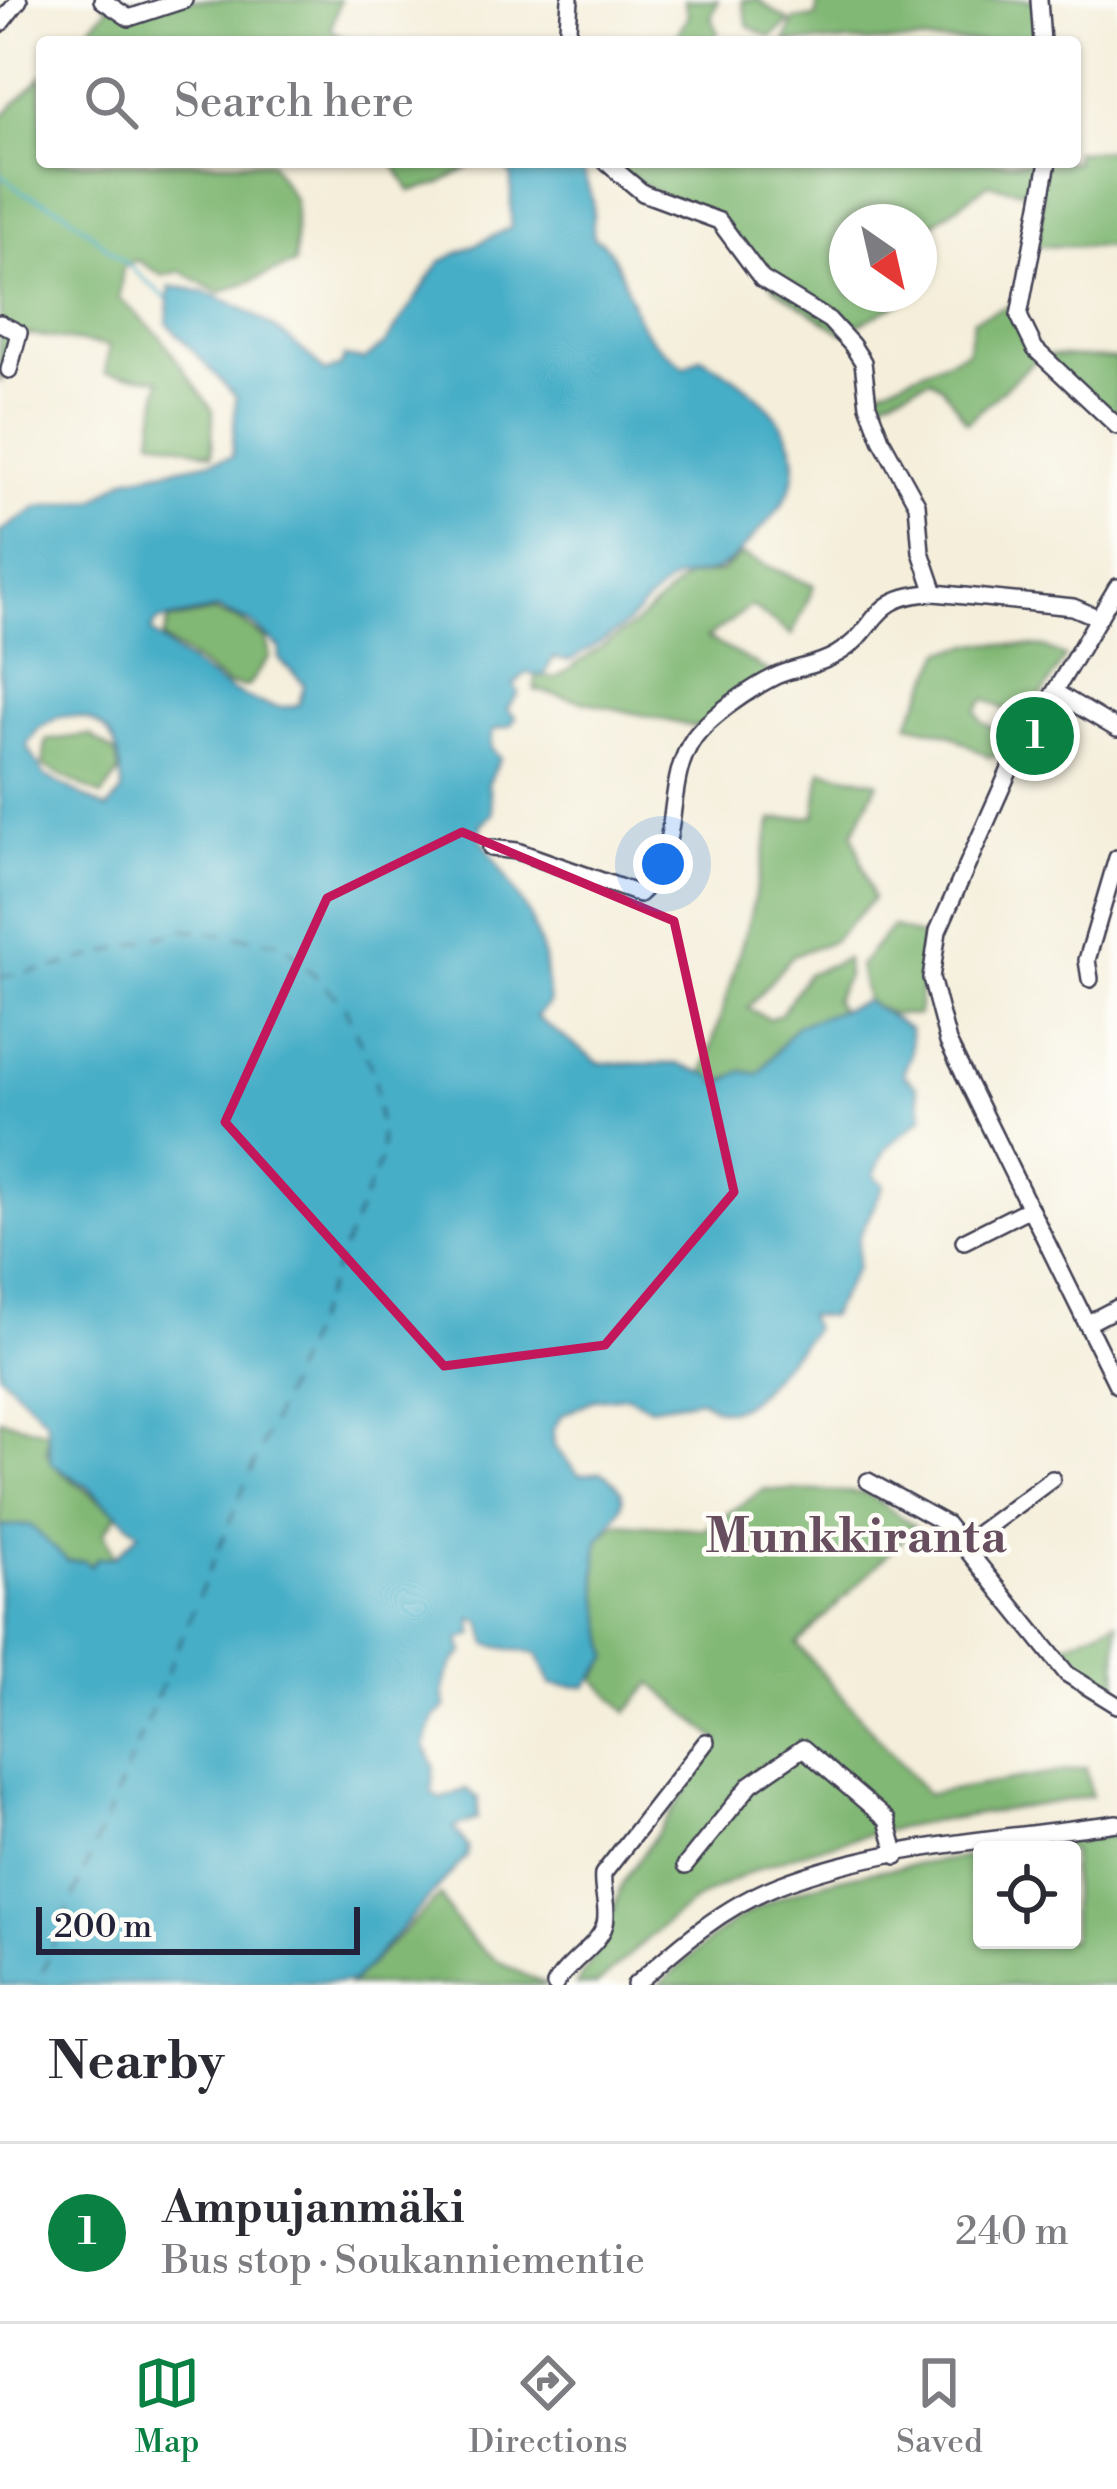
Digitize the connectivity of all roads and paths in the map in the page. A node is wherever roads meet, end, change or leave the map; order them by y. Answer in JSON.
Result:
{"nodes":[{"id":1,"x":20,"y":0,"type":"edge"},
{"id":2,"x":102,"y":0,"type":"edge"},
{"id":3,"x":184,"y":0,"type":"edge"},
{"id":4,"x":570,"y":0,"type":"edge"},
{"id":5,"x":1039,"y":0,"type":"edge"},
{"id":6,"x":0,"y":24,"type":"edge"},
{"id":7,"x":567,"y":36,"type":"edge"},
{"id":8,"x":1042,"y":36,"type":"edge"},
{"id":9,"x":613,"y":168,"type":"edge"},
{"id":10,"x":1047,"y":168,"type":"edge"},
{"id":11,"x":0,"y":323,"type":"edge"},
{"id":12,"x":9,"y":370,"type":"dead end"},
{"id":13,"x":1117,"y":425,"type":"edge"},
{"id":14,"x":1117,"y":587,"type":"edge"},
{"id":15,"x":935,"y":593,"type":"junction"},
{"id":16,"x":1099,"y":618,"type":"junction"},
{"id":17,"x":1055,"y":692,"type":"junction"},
{"id":18,"x":1117,"y":729,"type":"edge"},
{"id":19,"x":491,"y":848,"type":"dead end"},
{"id":20,"x":1117,"y":858,"type":"edge"},
{"id":21,"x":1090,"y":979,"type":"dead end"},
{"id":22,"x":1030,"y":1208,"type":"junction"},
{"id":23,"x":964,"y":1241,"type":"dead end"},
{"id":24,"x":1117,"y":1308,"type":"edge"},
{"id":25,"x":1088,"y":1323,"type":"junction"},
{"id":26,"x":1117,"y":1385,"type":"edge"},
{"id":27,"x":1052,"y":1479,"type":"dead end"},
{"id":28,"x":868,"y":1481,"type":"dead end"},
{"id":29,"x":964,"y":1544,"type":"junction"},
{"id":30,"x":1117,"y":1705,"type":"edge"},
{"id":31,"x":706,"y":1742,"type":"dead end"},
{"id":32,"x":1117,"y":1823,"type":"edge"},
{"id":33,"x":897,"y":1856,"type":"junction"},
{"id":34,"x":685,"y":1866,"type":"dead end"},
{"id":35,"x":554,"y":1985,"type":"edge"},
{"id":36,"x":634,"y":1985,"type":"edge"}],
"edges":[{"from":1,"to":6,"type":"street"},
{"from":2,"to":3,"type":"street"},
{"from":4,"to":7,"type":"street"},
{"from":5,"to":8,"type":"street"},
{"from":9,"to":15,"type":"street"},
{"from":10,"to":13,"type":"street"},
{"from":11,"to":12,"type":"street"},
{"from":14,"to":16,"type":"street"},
{"from":15,"to":16,"type":"street"},
{"from":15,"to":19,"type":"street"},
{"from":16,"to":17,"type":"street"},
{"from":17,"to":18,"type":"street"},
{"from":17,"to":22,"type":"street"},
{"from":20,"to":21,"type":"street"},
{"from":22,"to":23,"type":"street"},
{"from":22,"to":25,"type":"street"},
{"from":24,"to":25,"type":"street"},
{"from":25,"to":26,"type":"street"},
{"from":27,"to":29,"type":"street"},
{"from":28,"to":29,"type":"street"},
{"from":29,"to":30,"type":"street"},
{"from":31,"to":35,"type":"street"},
{"from":32,"to":33,"type":"street"},
{"from":33,"to":34,"type":"street"},
{"from":33,"to":36,"type":"street"}]}
